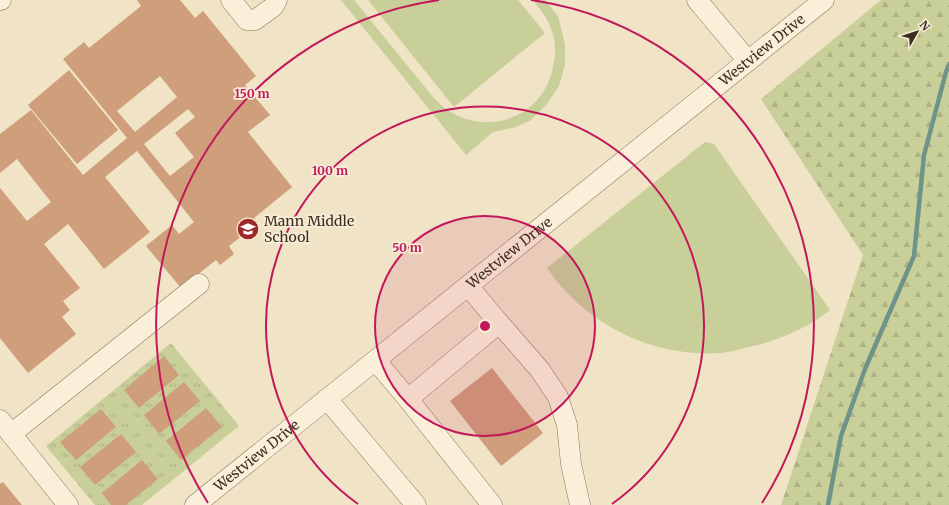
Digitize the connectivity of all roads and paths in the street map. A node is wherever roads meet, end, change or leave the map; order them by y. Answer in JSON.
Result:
{"nodes":[{"id":1,"x":231,"y":0,"type":"edge"},
{"id":2,"x":277,"y":0,"type":"edge"},
{"id":3,"x":697,"y":0,"type":"edge"},
{"id":4,"x":824,"y":0,"type":"edge"},
{"id":5,"x":748,"y":61,"type":"junction"},
{"id":6,"x":199,"y":284,"type":"dead end"},
{"id":7,"x":468,"y":286,"type":"junction"},
{"id":8,"x":499,"y":323,"type":"junction"},
{"id":9,"x":376,"y":361,"type":"junction"},
{"id":10,"x":327,"y":399,"type":"junction"},
{"id":11,"x":408,"y":399,"type":"junction"},
{"id":12,"x":5,"y":427,"type":"edge"},
{"id":13,"x":68,"y":505,"type":"edge"},
{"id":14,"x":195,"y":505,"type":"edge"},
{"id":15,"x":416,"y":505,"type":"edge"},
{"id":16,"x":492,"y":505,"type":"edge"},
{"id":17,"x":580,"y":505,"type":"edge"}],
"edges":[{"from":1,"to":2,"type":"street"},
{"from":3,"to":5,"type":"street"},
{"from":4,"to":5,"type":"street","name":"Westview Drive"},
{"from":5,"to":7,"type":"street","name":"Westview Drive"},
{"from":6,"to":12,"type":"street"},
{"from":7,"to":8,"type":"street"},
{"from":7,"to":9,"type":"street","name":"Westview Drive"},
{"from":8,"to":11,"type":"street"},
{"from":8,"to":17,"type":"street"},
{"from":9,"to":10,"type":"street","name":"Westview Drive"},
{"from":9,"to":11,"type":"street"},
{"from":10,"to":14,"type":"street","name":"Westview Drive"},
{"from":10,"to":15,"type":"street"},
{"from":11,"to":16,"type":"street"},
{"from":12,"to":13,"type":"street"}]}
